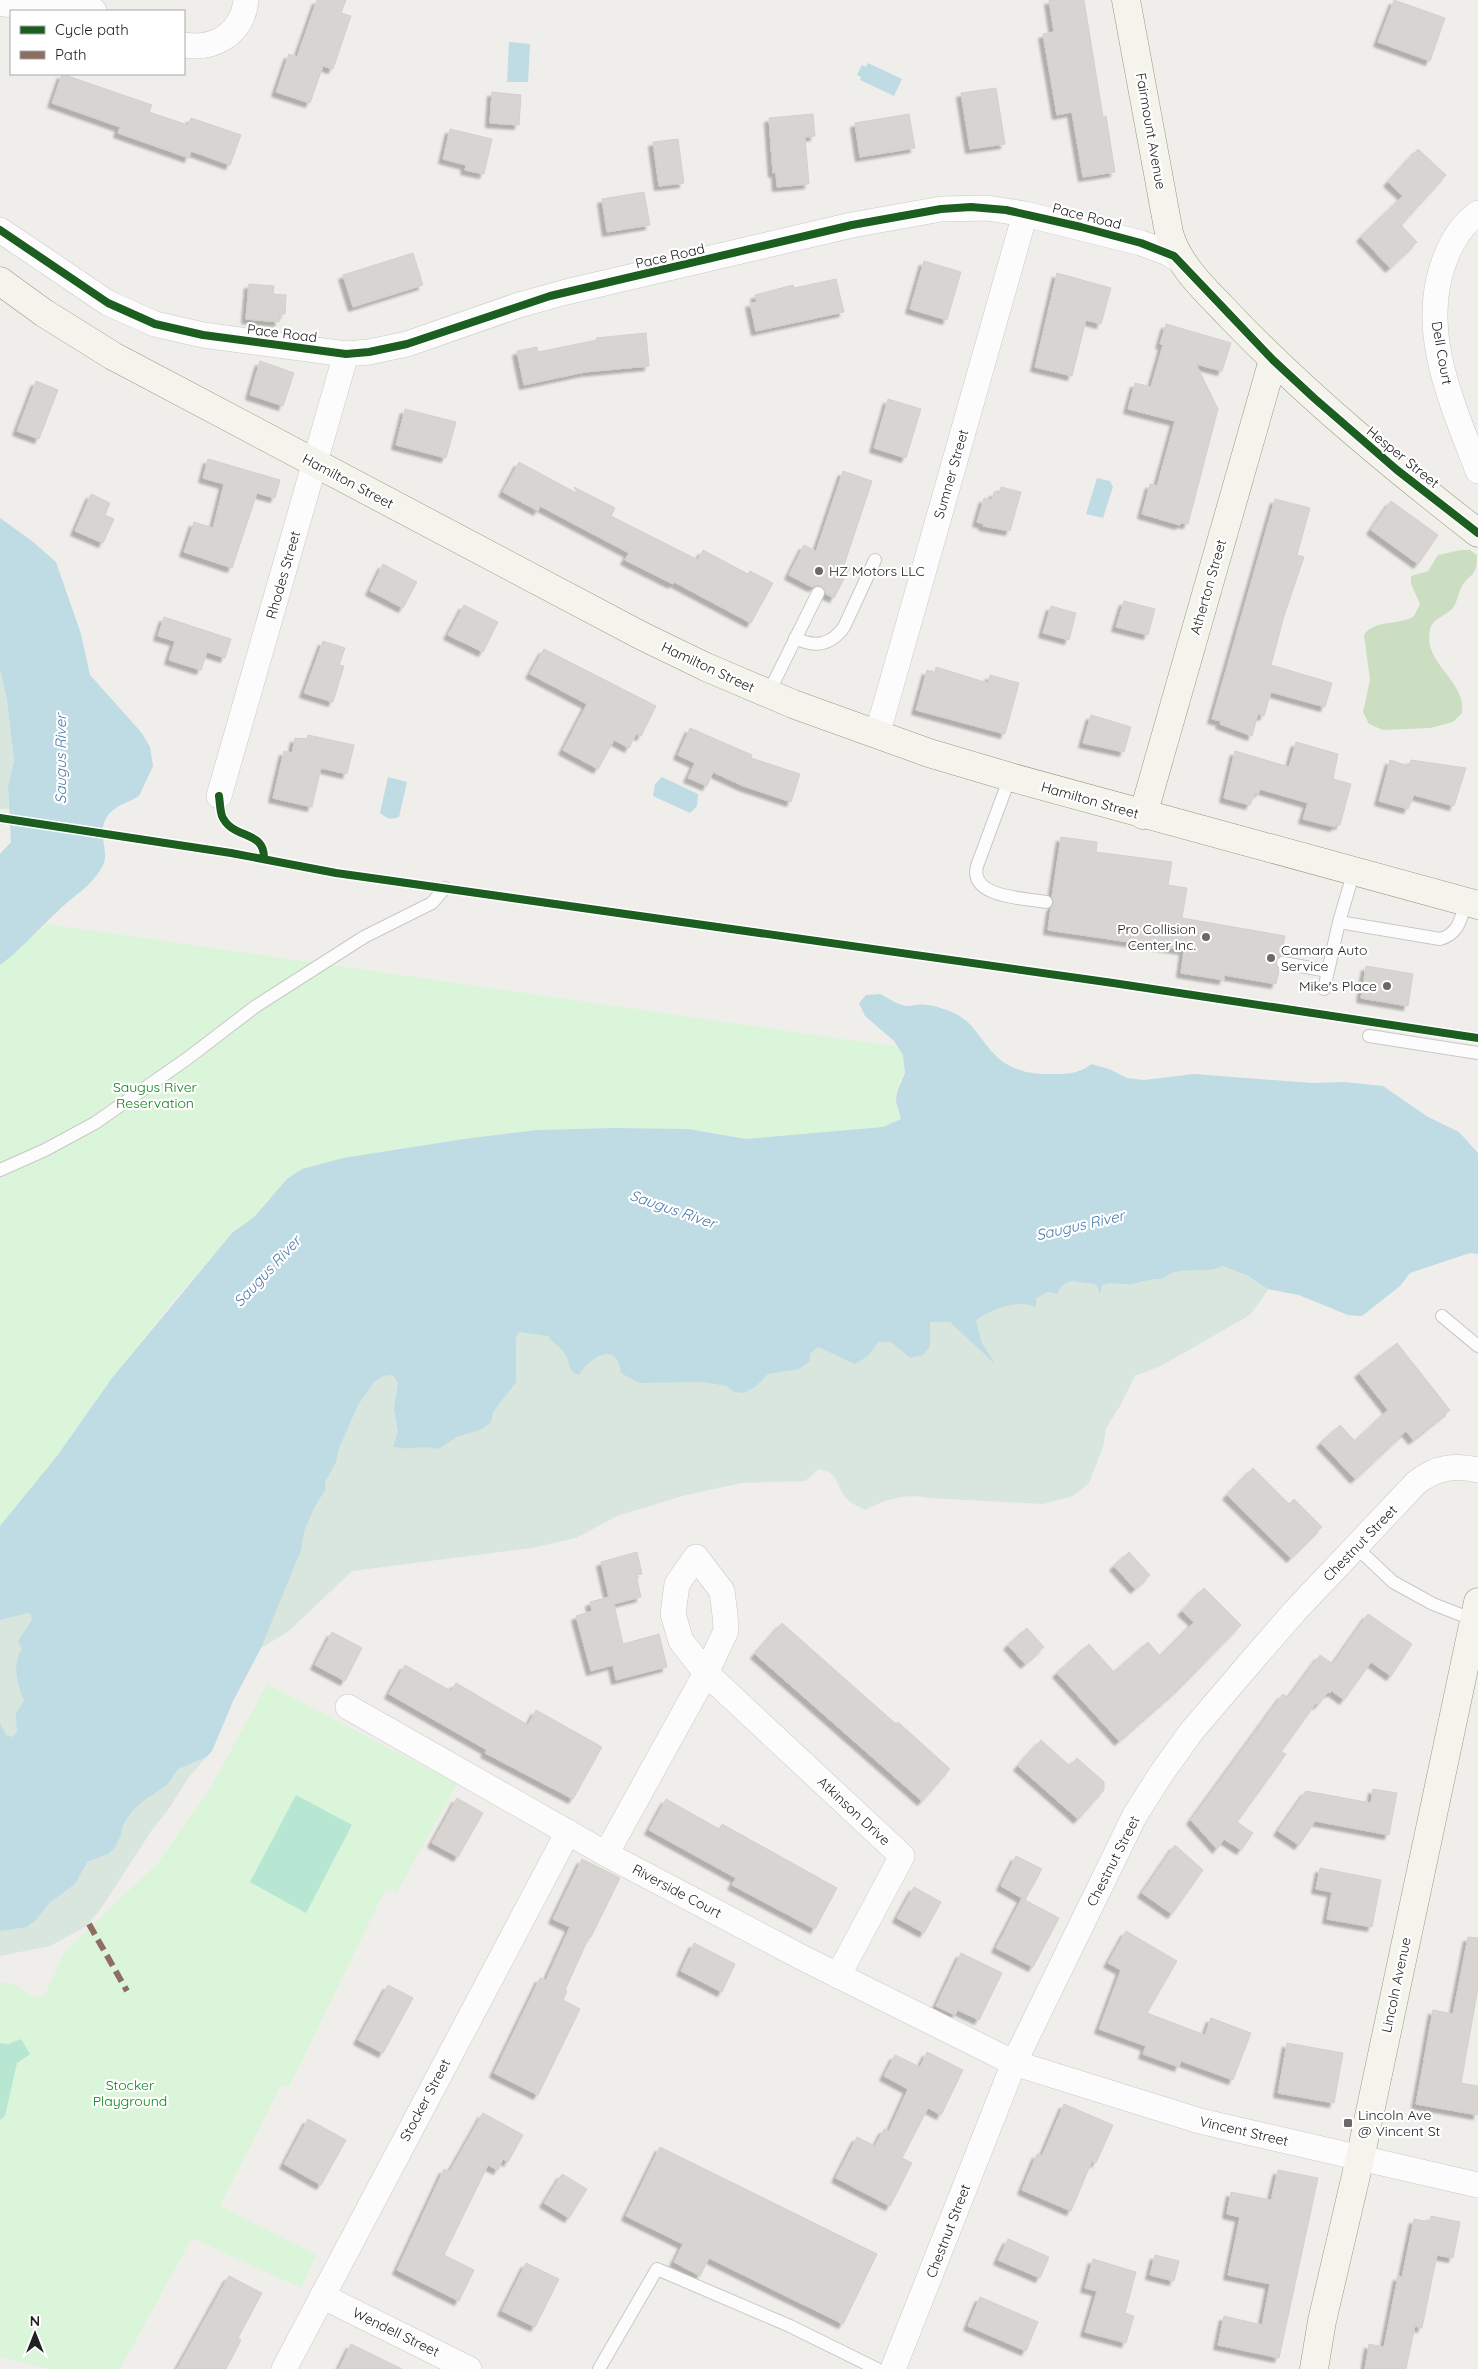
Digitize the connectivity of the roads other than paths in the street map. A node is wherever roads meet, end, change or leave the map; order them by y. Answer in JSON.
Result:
{"nodes":[{"id":1,"x":109,"y":0,"type":"edge"},
{"id":2,"x":246,"y":0,"type":"edge"},
{"id":3,"x":1126,"y":0,"type":"edge"},
{"id":4,"x":0,"y":3,"type":"edge"},
{"id":5,"x":64,"y":10,"type":"edge"},
{"id":6,"x":95,"y":10,"type":"edge"},
{"id":7,"x":185,"y":45,"type":"edge"},
{"id":8,"x":1478,"y":213,"type":"edge"},
{"id":9,"x":1025,"y":214,"type":"junction"},
{"id":10,"x":0,"y":230,"type":"edge"},
{"id":11,"x":1180,"y":261,"type":"junction"},
{"id":12,"x":0,"y":281,"type":"edge"},
{"id":13,"x":346,"y":354,"type":"junction"},
{"id":14,"x":1273,"y":360,"type":"junction"},
{"id":15,"x":1314,"y":398,"type":"joint"},
{"id":16,"x":314,"y":464,"type":"junction"},
{"id":17,"x":1478,"y":470,"type":"edge"},
{"id":18,"x":1478,"y":533,"type":"edge"},
{"id":19,"x":875,"y":560,"type":"dead end"},
{"id":20,"x":818,"y":593,"type":"dead end"},
{"id":21,"x":795,"y":638,"type":"junction"},
{"id":22,"x":768,"y":694,"type":"junction"},
{"id":23,"x":877,"y":735,"type":"junction"},
{"id":24,"x":1010,"y":777,"type":"junction"},
{"id":25,"x":219,"y":796,"type":"dead end"},
{"id":26,"x":1143,"y":815,"type":"junction"},
{"id":27,"x":1354,"y":871,"type":"junction"},
{"id":28,"x":445,"y":888,"type":"dead end"},
{"id":29,"x":1046,"y":902,"type":"dead end"},
{"id":30,"x":1472,"y":904,"type":"edge"},
{"id":31,"x":1339,"y":922,"type":"junction"},
{"id":32,"x":1283,"y":963,"type":"dead end"},
{"id":33,"x":1328,"y":971,"type":"junction"},
{"id":34,"x":1324,"y":989,"type":"dead end"},
{"id":35,"x":1369,"y":1036,"type":"dead end"},
{"id":36,"x":1478,"y":1053,"type":"edge"},
{"id":37,"x":0,"y":1170,"type":"edge"},
{"id":38,"x":1442,"y":1316,"type":"dead end"},
{"id":39,"x":1478,"y":1346,"type":"edge"},
{"id":40,"x":1478,"y":1470,"type":"edge"},
{"id":41,"x":1356,"y":1547,"type":"junction"},
{"id":42,"x":1476,"y":1611,"type":"edge"},
{"id":43,"x":348,"y":1707,"type":"dead end"},
{"id":44,"x":568,"y":1832,"type":"junction"},
{"id":45,"x":606,"y":1854,"type":"junction"},
{"id":46,"x":838,"y":1976,"type":"junction"},
{"id":47,"x":1014,"y":2063,"type":"junction"},
{"id":48,"x":1360,"y":2158,"type":"junction"},
{"id":49,"x":1478,"y":2185,"type":"edge"},
{"id":50,"x":322,"y":2296,"type":"junction"},
{"id":51,"x":284,"y":2369,"type":"edge"},
{"id":52,"x":469,"y":2369,"type":"edge"},
{"id":53,"x":599,"y":2369,"type":"edge"},
{"id":54,"x":877,"y":2369,"type":"edge"},
{"id":55,"x":893,"y":2369,"type":"edge"},
{"id":56,"x":1314,"y":2369,"type":"edge"}],
"edges":[{"from":1,"to":6,"type":"street"},
{"from":2,"to":7,"type":"street"},
{"from":3,"to":11,"type":"main road","name":"Fairmount Avenue"},
{"from":4,"to":5,"type":"street"},
{"from":8,"to":17,"type":"street","name":"Dell Court"},
{"from":9,"to":11,"type":"street","name":"Pace Road"},
{"from":9,"to":13,"type":"street","name":"Pace Road"},
{"from":9,"to":23,"type":"street","name":"Sumner Street"},
{"from":10,"to":13,"type":"street","name":"Pace Road"},
{"from":11,"to":14,"type":"main road","name":"Pace Road"},
{"from":12,"to":16,"type":"main road","name":"Hamilton Street"},
{"from":13,"to":16,"type":"street","name":"Rhodes Street"},
{"from":14,"to":15,"type":"main road","name":"Pace Road"},
{"from":14,"to":26,"type":"main road","name":"Atherton Street"},
{"from":15,"to":18,"type":"main road","name":"Hesper Street"},
{"from":16,"to":22,"type":"main road","name":"Hamilton Street"},
{"from":16,"to":25,"type":"street","name":"Rhodes Street"},
{"from":19,"to":21,"type":"lane"},
{"from":20,"to":21,"type":"lane"},
{"from":21,"to":22,"type":"lane"},
{"from":22,"to":23,"type":"main road","name":"Hamilton Street"},
{"from":23,"to":24,"type":"main road","name":"Hamilton Street"},
{"from":24,"to":26,"type":"main road","name":"Hamilton Street"},
{"from":24,"to":29,"type":"lane"},
{"from":26,"to":27,"type":"main road","name":"Hamilton Street"},
{"from":27,"to":30,"type":"main road","name":"Hamilton Street"},
{"from":27,"to":31,"type":"lane"},
{"from":28,"to":37,"type":"lane"},
{"from":30,"to":31,"type":"lane"},
{"from":31,"to":33,"type":"lane"},
{"from":32,"to":33,"type":"lane"},
{"from":33,"to":34,"type":"lane"},
{"from":35,"to":36,"type":"lane"},
{"from":38,"to":39,"type":"lane"},
{"from":40,"to":41,"type":"street","name":"Chestnut Street"},
{"from":41,"to":42,"type":"lane"},
{"from":41,"to":47,"type":"street","name":"Chestnut Street"},
{"from":42,"to":48,"type":"main road","name":"Lincoln Avenue"},
{"from":43,"to":44,"type":"street","name":"Riverside Court"},
{"from":44,"to":45,"type":"street","name":"Riverside Court"},
{"from":44,"to":50,"type":"street","name":"Stocker Street"},
{"from":45,"to":46,"type":"street","name":"Riverside Court"},
{"from":45,"to":46,"type":"street","name":"Atkinson Drive"},
{"from":46,"to":47,"type":"street","name":"Riverside Court"},
{"from":47,"to":48,"type":"street","name":"Vincent Street"},
{"from":47,"to":55,"type":"street","name":"Chestnut Street"},
{"from":48,"to":49,"type":"street","name":"Vincent Street"},
{"from":48,"to":56,"type":"main road","name":"Lincoln Avenue"},
{"from":50,"to":51,"type":"street","name":"Stocker Street"},
{"from":50,"to":52,"type":"street","name":"Wendell Street"},
{"from":53,"to":54,"type":"lane"}]}
